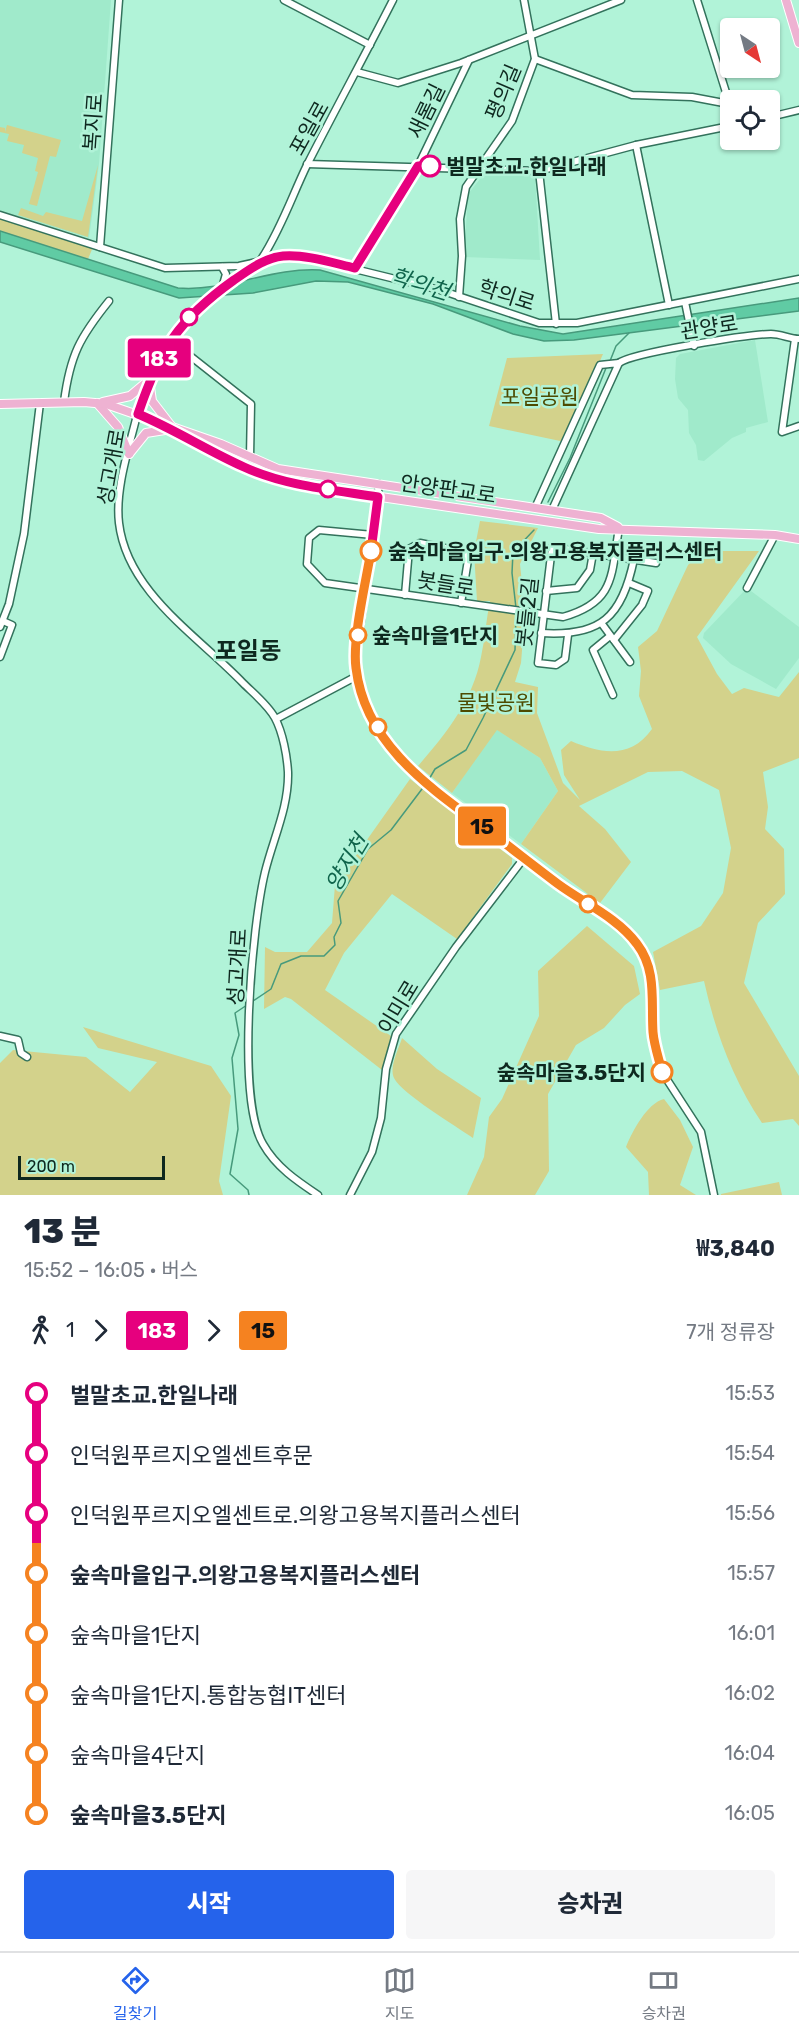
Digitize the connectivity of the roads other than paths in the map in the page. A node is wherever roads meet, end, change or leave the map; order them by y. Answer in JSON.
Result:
{"nodes":[{"id":1,"x":119,"y":0,"type":"edge"},
{"id":2,"x":284,"y":0,"type":"edge"},
{"id":3,"x":393,"y":0,"type":"edge"},
{"id":4,"x":524,"y":0,"type":"edge"},
{"id":5,"x":621,"y":0,"type":"edge"},
{"id":6,"x":697,"y":0,"type":"edge"},
{"id":7,"x":786,"y":0,"type":"edge"},
{"id":8,"x":531,"y":36,"type":"junction"},
{"id":9,"x":799,"y":43,"type":"edge"},
{"id":10,"x":370,"y":45,"type":"junction"},
{"id":11,"x":535,"y":59,"type":"junction"},
{"id":12,"x":469,"y":60,"type":"junction"},
{"id":13,"x":357,"y":72,"type":"junction"},
{"id":14,"x":725,"y":90,"type":"edge"},
{"id":15,"x":720,"y":104,"type":"edge"},
{"id":16,"x":799,"y":110,"type":"edge"},
{"id":17,"x":780,"y":115,"type":"edge"},
{"id":18,"x":720,"y":128,"type":"edge"},
{"id":19,"x":636,"y":145,"type":"junction"},
{"id":20,"x":308,"y":164,"type":"junction"},
{"id":21,"x":418,"y":166,"type":"junction"},
{"id":22,"x":482,"y":168,"type":"junction"},
{"id":23,"x":539,"y":171,"type":"junction"},
{"id":24,"x":0,"y":214,"type":"edge"},
{"id":25,"x":100,"y":247,"type":"junction"},
{"id":26,"x":260,"y":262,"type":"junction"},
{"id":27,"x":223,"y":268,"type":"junction"},
{"id":28,"x":355,"y":268,"type":"junction"},
{"id":29,"x":799,"y":279,"type":"edge"},
{"id":30,"x":222,"y":289,"type":"junction"},
{"id":31,"x":459,"y":297,"type":"junction"},
{"id":32,"x":109,"y":301,"type":"dead end"},
{"id":33,"x":685,"y":302,"type":"junction"},
{"id":34,"x":669,"y":305,"type":"junction"},
{"id":35,"x":556,"y":324,"type":"junction"},
{"id":36,"x":797,"y":339,"type":"edge"},
{"id":37,"x":170,"y":340,"type":"junction"},
{"id":38,"x":693,"y":343,"type":"junction"},
{"id":39,"x":622,"y":361,"type":"junction"},
{"id":40,"x":799,"y":373,"type":"edge"},
{"id":41,"x":790,"y":375,"type":"junction"},
{"id":42,"x":149,"y":380,"type":"junction"},
{"id":43,"x":64,"y":402,"type":"junction"},
{"id":44,"x":40,"y":403,"type":"junction"},
{"id":45,"x":97,"y":403,"type":"junction"},
{"id":46,"x":0,"y":404,"type":"edge"},
{"id":47,"x":138,"y":414,"type":"junction"},
{"id":48,"x":799,"y":426,"type":"edge"},
{"id":49,"x":175,"y":429,"type":"junction"},
{"id":50,"x":129,"y":454,"type":"junction"},
{"id":51,"x":250,"y":457,"type":"junction"},
{"id":52,"x":379,"y":484,"type":"junction"},
{"id":53,"x":378,"y":497,"type":"junction"},
{"id":54,"x":535,"y":508,"type":"junction"},
{"id":55,"x":552,"y":510,"type":"junction"},
{"id":56,"x":619,"y":527,"type":"junction"},
{"id":57,"x":775,"y":535,"type":"junction"},
{"id":58,"x":373,"y":536,"type":"junction"},
{"id":59,"x":799,"y":539,"type":"edge"},
{"id":60,"x":593,"y":553,"type":"junction"},
{"id":61,"x":615,"y":556,"type":"junction"},
{"id":62,"x":634,"y":559,"type":"junction"},
{"id":63,"x":656,"y":563,"type":"dead end"},
{"id":64,"x":629,"y":583,"type":"junction"},
{"id":65,"x":747,"y":588,"type":"dead end"},
{"id":66,"x":365,"y":590,"type":"junction"},
{"id":67,"x":546,"y":591,"type":"junction"},
{"id":68,"x":405,"y":595,"type":"junction"},
{"id":69,"x":461,"y":603,"type":"junction"},
{"id":70,"x":543,"y":616,"type":"junction"},
{"id":71,"x":1,"y":624,"type":"edge"},
{"id":72,"x":602,"y":624,"type":"junction"},
{"id":73,"x":541,"y":633,"type":"junction"},
{"id":74,"x":568,"y":635,"type":"junction"},
{"id":75,"x":612,"y":638,"type":"junction"},
{"id":76,"x":0,"y":657,"type":"edge"},
{"id":77,"x":630,"y":662,"type":"dead end"},
{"id":78,"x":357,"y":676,"type":"junction"},
{"id":79,"x":614,"y":695,"type":"dead end"},
{"id":80,"x":276,"y":719,"type":"junction"},
{"id":81,"x":524,"y":858,"type":"junction"},
{"id":82,"x":0,"y":1036,"type":"edge"},
{"id":83,"x":27,"y":1057,"type":"dead end"},
{"id":84,"x":318,"y":1195,"type":"edge"},
{"id":85,"x":350,"y":1195,"type":"edge"},
{"id":86,"x":714,"y":1195,"type":"edge"}],
"edges":[{"from":1,"to":25,"type":"street","name":"복지로"},
{"from":2,"to":10,"type":"street"},
{"from":3,"to":10,"type":"street","name":"포일로"},
{"from":4,"to":8,"type":"street","name":"평의길"},
{"from":5,"to":8,"type":"street"},
{"from":6,"to":14,"type":"street"},
{"from":7,"to":9,"type":"main road"},
{"from":8,"to":11,"type":"street","name":"평의길"},
{"from":8,"to":12,"type":"street"},
{"from":10,"to":13,"type":"street","name":"포일로"},
{"from":11,"to":15,"type":"street","name":"평의길"},
{"from":11,"to":22,"type":"street","name":"평의길"},
{"from":12,"to":13,"type":"street"},
{"from":12,"to":21,"type":"street","name":"새롬길"},
{"from":13,"to":20,"type":"street","name":"포일로"},
{"from":16,"to":17,"type":"street"},
{"from":18,"to":19,"type":"street"},
{"from":19,"to":23,"type":"street"},
{"from":19,"to":34,"type":"street"},
{"from":20,"to":21,"type":"street"},
{"from":20,"to":26,"type":"street","name":"포일로"},
{"from":21,"to":22,"type":"street"},
{"from":21,"to":28,"type":"street","name":"새롬길"},
{"from":22,"to":23,"type":"street"},
{"from":22,"to":31,"type":"street","name":"평의길"},
{"from":23,"to":35,"type":"street"},
{"from":24,"to":25,"type":"street","name":"학의로"},
{"from":25,"to":27,"type":"street","name":"학의로"},
{"from":26,"to":27,"type":"street","name":"학의로"},
{"from":26,"to":28,"type":"street","name":"학의로"},
{"from":26,"to":30,"type":"street","name":"포일로"},
{"from":27,"to":30,"type":"street"},
{"from":28,"to":31,"type":"street","name":"학의로"},
{"from":29,"to":33,"type":"street","name":"학의로"},
{"from":30,"to":37,"type":"street","name":"포일로"},
{"from":31,"to":35,"type":"street","name":"학의로"},
{"from":32,"to":43,"type":"street"},
{"from":33,"to":34,"type":"street","name":"학의로"},
{"from":33,"to":38,"type":"street"},
{"from":34,"to":35,"type":"street","name":"학의로"},
{"from":36,"to":38,"type":"street","name":"관양로"},
{"from":36,"to":41,"type":"street"},
{"from":37,"to":42,"type":"street"},
{"from":37,"to":51,"type":"street"},
{"from":38,"to":39,"type":"street","name":"관양로"},
{"from":39,"to":54,"type":"street","name":"관양로"},
{"from":39,"to":55,"type":"street"},
{"from":40,"to":41,"type":"street"},
{"from":41,"to":48,"type":"street"},
{"from":42,"to":45,"type":"main road"},
{"from":42,"to":47,"type":"street"},
{"from":42,"to":49,"type":"main road"},
{"from":43,"to":44,"type":"main road","name":"안양판교로"},
{"from":43,"to":45,"type":"main road","name":"안양판교로"},
{"from":44,"to":46,"type":"main road","name":"안양판교로"},
{"from":44,"to":71,"type":"street"},
{"from":45,"to":47,"type":"main road","name":"안양판교로"},
{"from":45,"to":50,"type":"main road"},
{"from":47,"to":49,"type":"main road","name":"안양판교로"},
{"from":47,"to":50,"type":"street","name":"성고개로"},
{"from":49,"to":50,"type":"main road"},
{"from":49,"to":51,"type":"main road","name":"안양판교로"},
{"from":49,"to":53,"type":"main road","name":"안양판교로"},
{"from":50,"to":80,"type":"street","name":"성고개로"},
{"from":51,"to":52,"type":"main road","name":"안양판교로"},
{"from":52,"to":53,"type":"street"},
{"from":52,"to":54,"type":"main road","name":"안양판교로"},
{"from":53,"to":56,"type":"main road","name":"안양판교로"},
{"from":53,"to":58,"type":"street"},
{"from":54,"to":55,"type":"main road","name":"안양판교로"},
{"from":55,"to":56,"type":"main road","name":"안양판교로"},
{"from":56,"to":57,"type":"main road","name":"안양판교로"},
{"from":56,"to":61,"type":"street","name":"봇들로"},
{"from":57,"to":59,"type":"main road","name":"안양판교로"},
{"from":57,"to":65,"type":"street"},
{"from":58,"to":66,"type":"street"},
{"from":58,"to":66,"type":"street","name":"봇들로"},
{"from":60,"to":61,"type":"street","name":"봇들2길"},
{"from":60,"to":67,"type":"street"},
{"from":60,"to":67,"type":"street","name":"봇들2길"},
{"from":61,"to":62,"type":"street","name":"봇들2길"},
{"from":61,"to":70,"type":"street","name":"봇들로"},
{"from":62,"to":63,"type":"street","name":"봇들2길"},
{"from":62,"to":64,"type":"street"},
{"from":64,"to":72,"type":"street"},
{"from":64,"to":75,"type":"street"},
{"from":66,"to":68,"type":"street","name":"봇들로"},
{"from":66,"to":78,"type":"street"},
{"from":67,"to":70,"type":"street","name":"봇들2길"},
{"from":68,"to":69,"type":"street","name":"봇들로"},
{"from":68,"to":69,"type":"street"},
{"from":69,"to":70,"type":"street","name":"봇들로"},
{"from":70,"to":73,"type":"street","name":"봇들2길"},
{"from":71,"to":76,"type":"street"},
{"from":72,"to":74,"type":"street"},
{"from":72,"to":75,"type":"street"},
{"from":73,"to":74,"type":"street"},
{"from":73,"to":74,"type":"street","name":"봇들2길"},
{"from":75,"to":77,"type":"street"},
{"from":75,"to":79,"type":"street"},
{"from":78,"to":80,"type":"street"},
{"from":78,"to":81,"type":"street"},
{"from":80,"to":84,"type":"street","name":"성고개로"},
{"from":81,"to":85,"type":"street","name":"이미로"},
{"from":81,"to":86,"type":"street"},
{"from":82,"to":83,"type":"street"}]}
